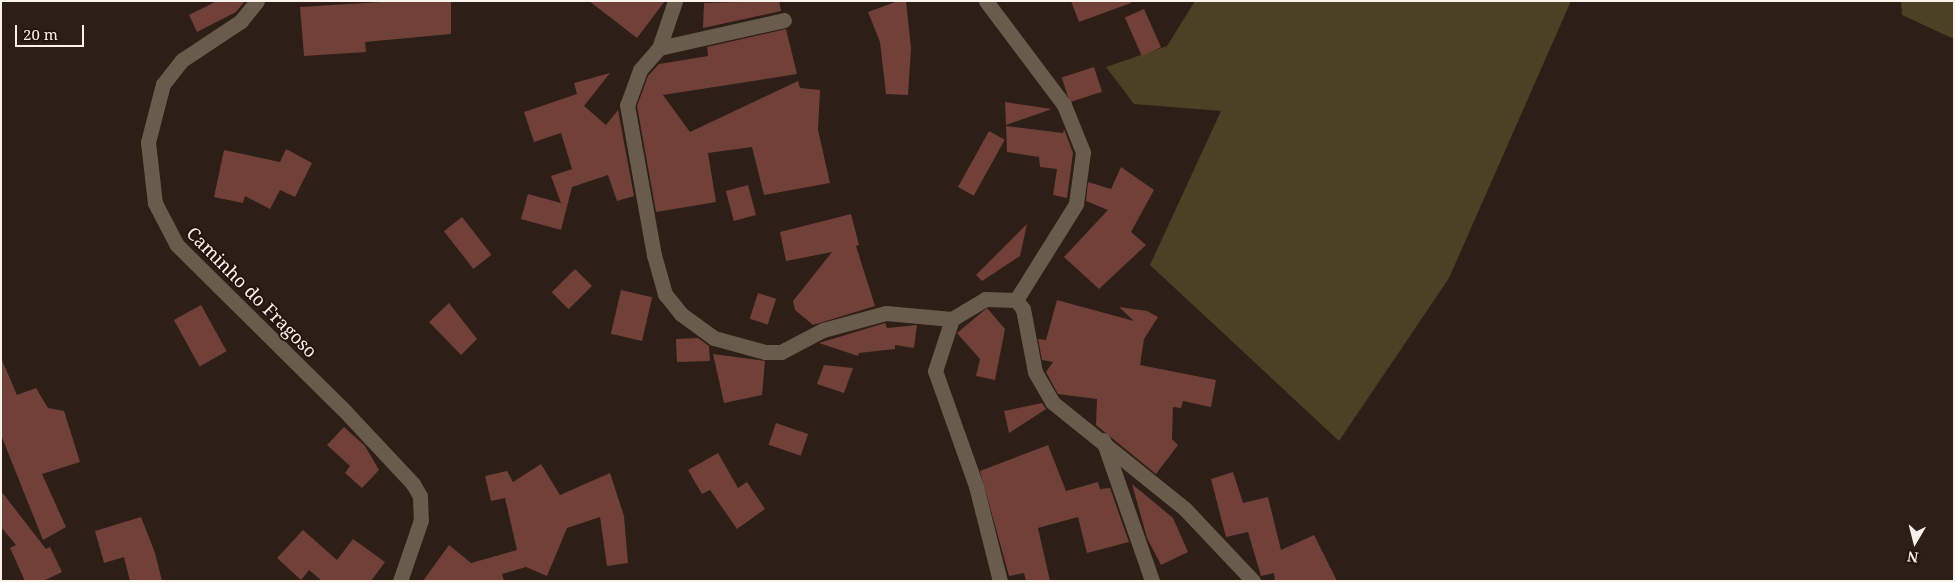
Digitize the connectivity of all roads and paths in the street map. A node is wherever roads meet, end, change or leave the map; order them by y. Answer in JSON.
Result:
{"nodes":[{"id":1,"x":257,"y":1,"type":"edge"},
{"id":2,"x":675,"y":1,"type":"edge"},
{"id":3,"x":986,"y":1,"type":"edge"},
{"id":4,"x":784,"y":20,"type":"dead end"},
{"id":5,"x":659,"y":48,"type":"junction"},
{"id":6,"x":1016,"y":300,"type":"junction"},
{"id":7,"x":952,"y":319,"type":"junction"},
{"id":8,"x":1102,"y":440,"type":"junction"},
{"id":9,"x":400,"y":581,"type":"edge"},
{"id":10,"x":1000,"y":581,"type":"edge"},
{"id":11,"x":1152,"y":581,"type":"edge"},
{"id":12,"x":1253,"y":581,"type":"edge"}],
"edges":[{"from":1,"to":9,"type":"street","name":"Caminho do Fragoso"},
{"from":2,"to":5,"type":"street"},
{"from":3,"to":6,"type":"street"},
{"from":4,"to":5,"type":"street"},
{"from":5,"to":7,"type":"street"},
{"from":6,"to":7,"type":"street"},
{"from":6,"to":8,"type":"street"},
{"from":7,"to":10,"type":"street"},
{"from":8,"to":11,"type":"street"},
{"from":8,"to":12,"type":"street"}]}
